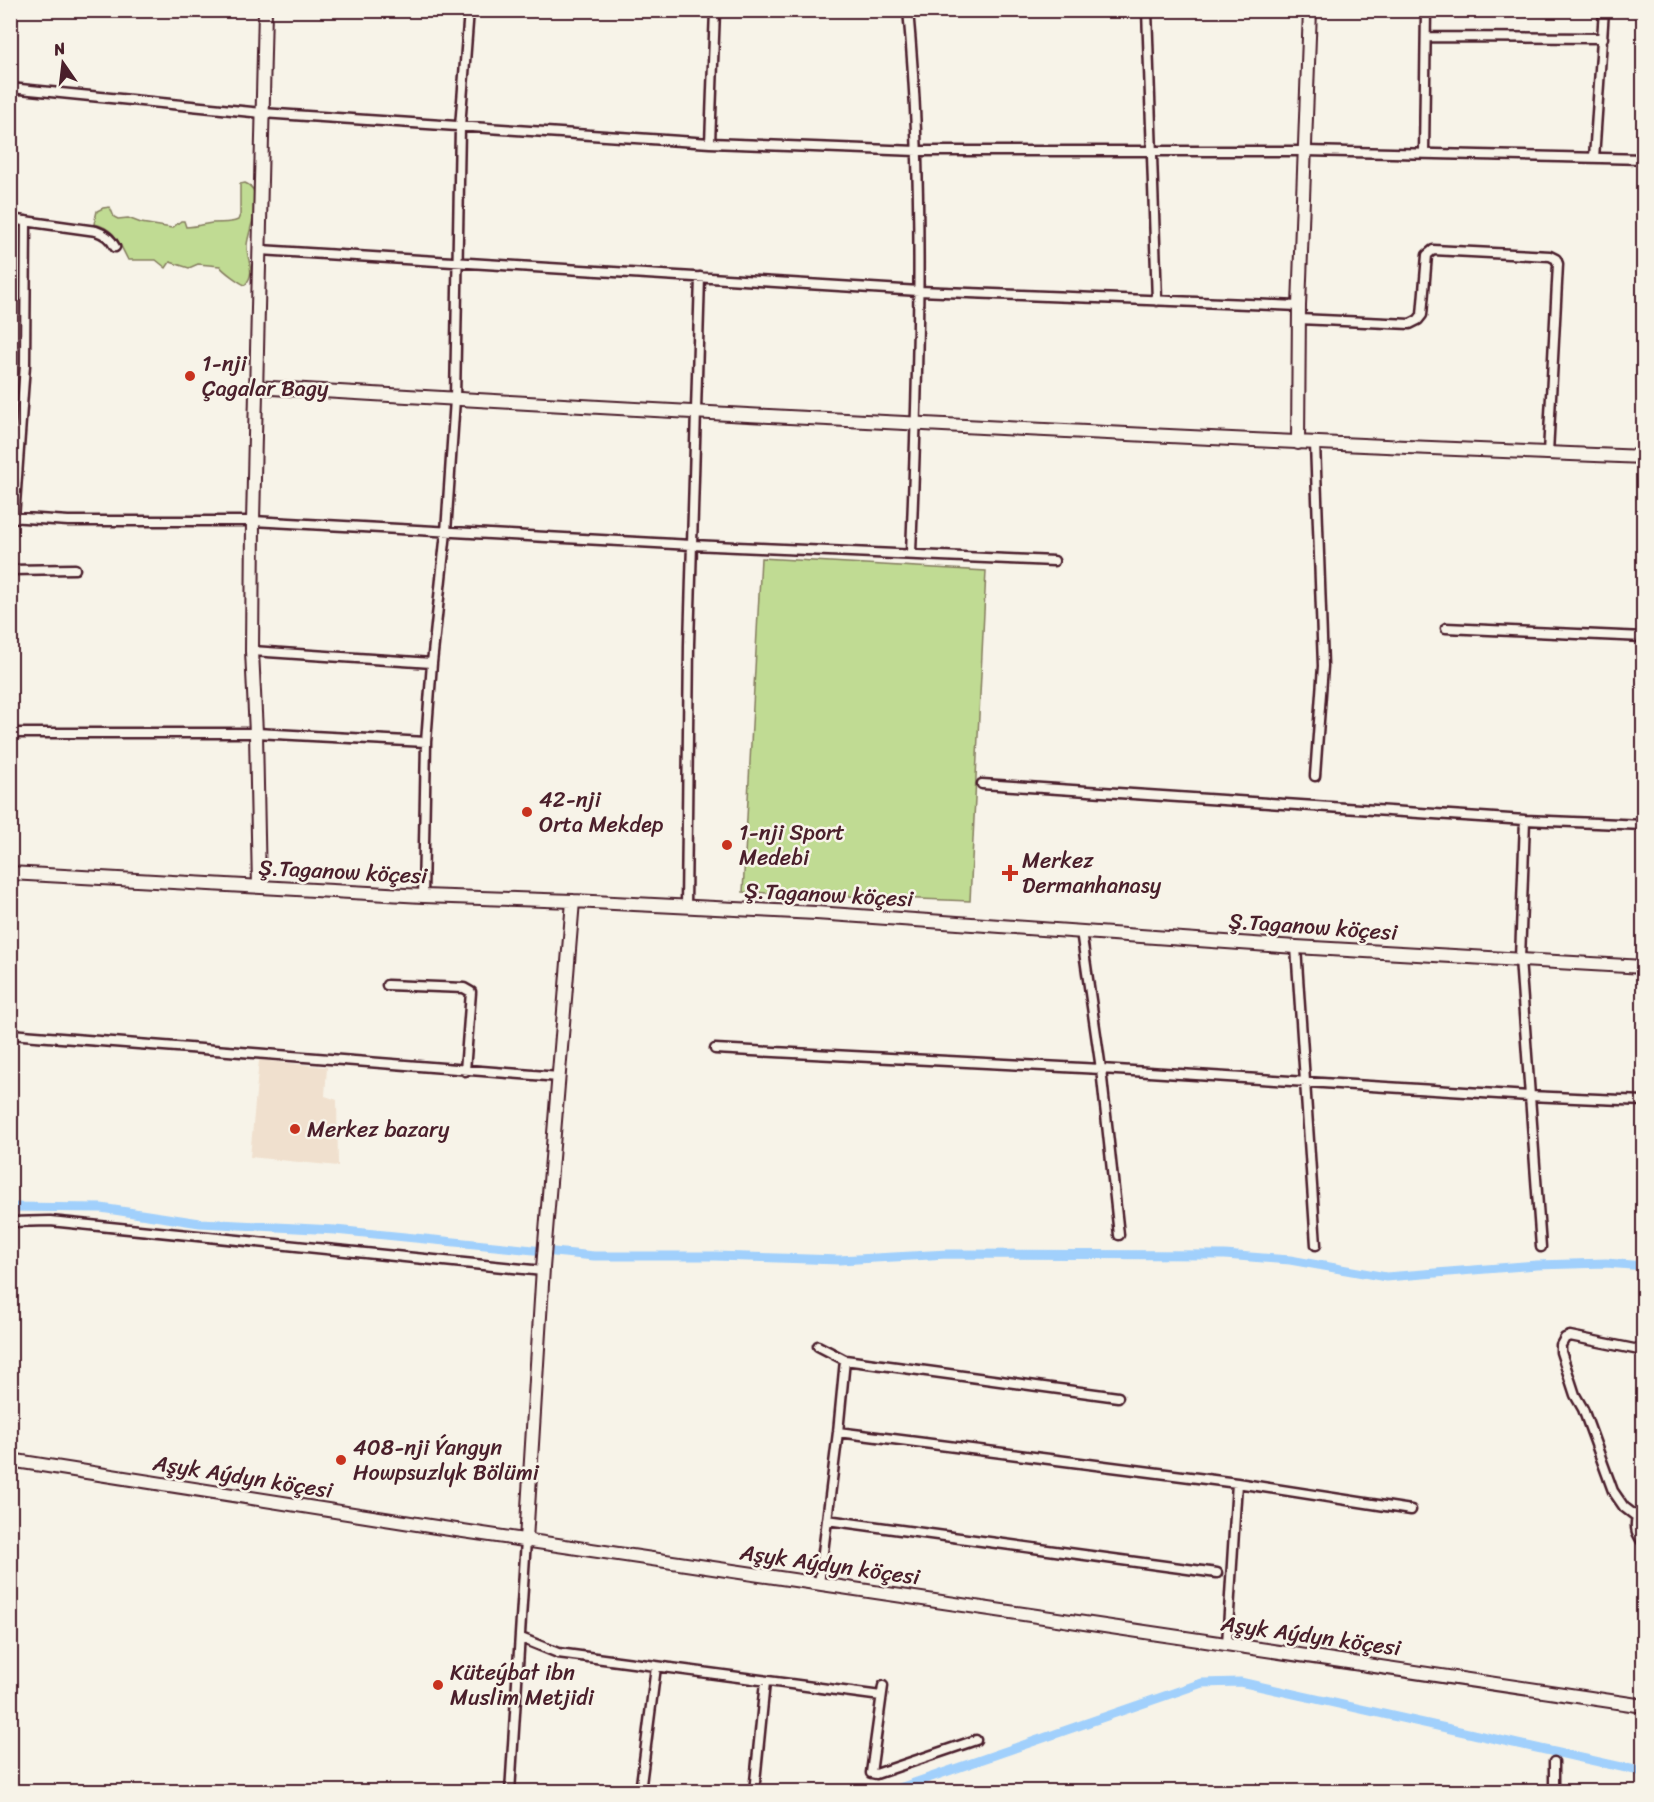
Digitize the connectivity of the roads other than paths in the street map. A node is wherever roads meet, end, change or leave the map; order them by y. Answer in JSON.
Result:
{"nodes":[{"id":1,"x":265,"y":10,"type":"edge"},
{"id":2,"x":469,"y":10,"type":"edge"},
{"id":3,"x":715,"y":10,"type":"edge"},
{"id":4,"x":908,"y":10,"type":"edge"},
{"id":5,"x":1147,"y":10,"type":"edge"},
{"id":6,"x":1310,"y":10,"type":"edge"},
{"id":7,"x":1426,"y":10,"type":"edge"},
{"id":8,"x":1604,"y":10,"type":"edge"},
{"id":9,"x":1426,"y":37,"type":"junction"},
{"id":10,"x":1602,"y":38,"type":"junction"},
{"id":11,"x":10,"y":88,"type":"edge"},
{"id":12,"x":262,"y":113,"type":"junction"},
{"id":13,"x":460,"y":127,"type":"junction"},
{"id":14,"x":710,"y":143,"type":"junction"},
{"id":15,"x":1151,"y":150,"type":"junction"},
{"id":16,"x":917,"y":151,"type":"junction"},
{"id":17,"x":1306,"y":151,"type":"junction"},
{"id":18,"x":1424,"y":153,"type":"junction"},
{"id":19,"x":1594,"y":158,"type":"junction"},
{"id":20,"x":1644,"y":159,"type":"edge"},
{"id":21,"x":10,"y":219,"type":"edge"},
{"id":22,"x":26,"y":221,"type":"junction"},
{"id":23,"x":115,"y":247,"type":"dead end"},
{"id":24,"x":260,"y":249,"type":"junction"},
{"id":25,"x":459,"y":263,"type":"junction"},
{"id":26,"x":700,"y":277,"type":"junction"},
{"id":27,"x":919,"y":291,"type":"junction"},
{"id":28,"x":1157,"y":301,"type":"junction"},
{"id":29,"x":1299,"y":306,"type":"junction"},
{"id":30,"x":1299,"y":319,"type":"junction"},
{"id":31,"x":255,"y":387,"type":"junction"},
{"id":32,"x":455,"y":399,"type":"junction"},
{"id":33,"x":695,"y":413,"type":"junction"},
{"id":34,"x":916,"y":423,"type":"junction"},
{"id":35,"x":1298,"y":443,"type":"junction"},
{"id":36,"x":1315,"y":443,"type":"junction"},
{"id":37,"x":1548,"y":453,"type":"junction"},
{"id":38,"x":1644,"y":457,"type":"edge"},
{"id":39,"x":12,"y":518,"type":"edge"},
{"id":40,"x":253,"y":521,"type":"junction"},
{"id":41,"x":446,"y":532,"type":"junction"},
{"id":42,"x":692,"y":545,"type":"junction"},
{"id":43,"x":911,"y":553,"type":"junction"},
{"id":44,"x":1054,"y":561,"type":"dead end"},
{"id":45,"x":75,"y":569,"type":"dead end"},
{"id":46,"x":10,"y":570,"type":"edge"},
{"id":47,"x":1446,"y":628,"type":"dead end"},
{"id":48,"x":1644,"y":637,"type":"edge"},
{"id":49,"x":252,"y":651,"type":"junction"},
{"id":50,"x":432,"y":663,"type":"junction"},
{"id":51,"x":10,"y":733,"type":"edge"},
{"id":52,"x":256,"y":733,"type":"junction"},
{"id":53,"x":426,"y":741,"type":"junction"},
{"id":54,"x":1315,"y":776,"type":"dead end"},
{"id":55,"x":982,"y":783,"type":"dead end"},
{"id":56,"x":1525,"y":819,"type":"junction"},
{"id":57,"x":1644,"y":825,"type":"edge"},
{"id":58,"x":10,"y":873,"type":"edge"},
{"id":59,"x":259,"y":887,"type":"junction"},
{"id":60,"x":423,"y":896,"type":"junction"},
{"id":61,"x":573,"y":901,"type":"junction"},
{"id":62,"x":686,"y":907,"type":"junction"},
{"id":63,"x":1081,"y":932,"type":"junction"},
{"id":64,"x":1296,"y":947,"type":"junction"},
{"id":65,"x":1520,"y":959,"type":"junction"},
{"id":66,"x":1644,"y":967,"type":"edge"},
{"id":67,"x":387,"y":985,"type":"dead end"},
{"id":68,"x":10,"y":1034,"type":"edge"},
{"id":69,"x":715,"y":1049,"type":"dead end"},
{"id":70,"x":1101,"y":1069,"type":"junction"},
{"id":71,"x":465,"y":1071,"type":"junction"},
{"id":72,"x":560,"y":1077,"type":"junction"},
{"id":73,"x":1305,"y":1082,"type":"junction"},
{"id":74,"x":1529,"y":1096,"type":"junction"},
{"id":75,"x":1644,"y":1101,"type":"edge"},
{"id":76,"x":10,"y":1221,"type":"edge"},
{"id":77,"x":1119,"y":1235,"type":"dead end"},
{"id":78,"x":1316,"y":1245,"type":"dead end"},
{"id":79,"x":1541,"y":1247,"type":"dead end"},
{"id":80,"x":543,"y":1270,"type":"junction"},
{"id":81,"x":818,"y":1346,"type":"dead end"},
{"id":82,"x":1644,"y":1350,"type":"edge"},
{"id":83,"x":845,"y":1360,"type":"junction"},
{"id":84,"x":1118,"y":1397,"type":"dead end"},
{"id":85,"x":838,"y":1432,"type":"junction"},
{"id":86,"x":10,"y":1460,"type":"edge"},
{"id":87,"x":1237,"y":1483,"type":"junction"},
{"id":88,"x":1411,"y":1510,"type":"dead end"},
{"id":89,"x":827,"y":1520,"type":"junction"},
{"id":90,"x":526,"y":1540,"type":"junction"},
{"id":91,"x":1644,"y":1544,"type":"edge"},
{"id":92,"x":1217,"y":1573,"type":"dead end"},
{"id":93,"x":819,"y":1584,"type":"junction"},
{"id":94,"x":521,"y":1638,"type":"junction"},
{"id":95,"x":1227,"y":1644,"type":"junction"},
{"id":96,"x":656,"y":1667,"type":"junction"},
{"id":97,"x":765,"y":1682,"type":"junction"},
{"id":98,"x":883,"y":1686,"type":"dead end"},
{"id":99,"x":881,"y":1696,"type":"junction"},
{"id":100,"x":1644,"y":1706,"type":"edge"},
{"id":101,"x":976,"y":1740,"type":"dead end"},
{"id":102,"x":1554,"y":1762,"type":"dead end"},
{"id":103,"x":510,"y":1791,"type":"edge"},
{"id":104,"x":640,"y":1791,"type":"edge"},
{"id":105,"x":754,"y":1791,"type":"edge"},
{"id":106,"x":1554,"y":1791,"type":"edge"}],
"edges":[{"from":1,"to":12,"type":"street"},
{"from":2,"to":13,"type":"street"},
{"from":3,"to":14,"type":"street"},
{"from":4,"to":16,"type":"street"},
{"from":5,"to":15,"type":"street"},
{"from":6,"to":17,"type":"street"},
{"from":7,"to":9,"type":"street"},
{"from":8,"to":10,"type":"street"},
{"from":9,"to":10,"type":"street"},
{"from":9,"to":18,"type":"street"},
{"from":10,"to":19,"type":"street"},
{"from":11,"to":12,"type":"street"},
{"from":12,"to":13,"type":"street"},
{"from":12,"to":24,"type":"street"},
{"from":13,"to":14,"type":"street"},
{"from":13,"to":25,"type":"street"},
{"from":14,"to":16,"type":"street"},
{"from":15,"to":16,"type":"street"},
{"from":15,"to":17,"type":"street"},
{"from":15,"to":28,"type":"street"},
{"from":16,"to":27,"type":"street"},
{"from":17,"to":18,"type":"street"},
{"from":17,"to":29,"type":"street"},
{"from":18,"to":19,"type":"street"},
{"from":19,"to":20,"type":"street"},
{"from":21,"to":22,"type":"street"},
{"from":22,"to":23,"type":"street"},
{"from":22,"to":39,"type":"street"},
{"from":24,"to":25,"type":"street"},
{"from":24,"to":31,"type":"street"},
{"from":25,"to":26,"type":"street"},
{"from":25,"to":32,"type":"street"},
{"from":26,"to":27,"type":"street"},
{"from":26,"to":33,"type":"street"},
{"from":27,"to":28,"type":"street"},
{"from":27,"to":34,"type":"street"},
{"from":28,"to":29,"type":"street"},
{"from":29,"to":30,"type":"street"},
{"from":30,"to":35,"type":"street"},
{"from":30,"to":37,"type":"street"},
{"from":31,"to":32,"type":"street"},
{"from":31,"to":40,"type":"street"},
{"from":32,"to":33,"type":"street"},
{"from":32,"to":41,"type":"street"},
{"from":33,"to":34,"type":"street"},
{"from":33,"to":42,"type":"street"},
{"from":34,"to":35,"type":"street"},
{"from":34,"to":43,"type":"street"},
{"from":35,"to":36,"type":"street"},
{"from":36,"to":37,"type":"street"},
{"from":36,"to":54,"type":"street"},
{"from":37,"to":38,"type":"street"},
{"from":39,"to":40,"type":"street"},
{"from":40,"to":41,"type":"street"},
{"from":40,"to":49,"type":"street"},
{"from":41,"to":42,"type":"street"},
{"from":41,"to":50,"type":"street"},
{"from":42,"to":43,"type":"street"},
{"from":42,"to":62,"type":"street"},
{"from":43,"to":44,"type":"street"},
{"from":45,"to":46,"type":"street"},
{"from":47,"to":48,"type":"street"},
{"from":49,"to":50,"type":"street"},
{"from":49,"to":52,"type":"street"},
{"from":50,"to":53,"type":"street"},
{"from":51,"to":52,"type":"street"},
{"from":52,"to":53,"type":"street"},
{"from":52,"to":59,"type":"street"},
{"from":53,"to":60,"type":"street"},
{"from":55,"to":56,"type":"street"},
{"from":56,"to":57,"type":"street"},
{"from":56,"to":65,"type":"street"},
{"from":58,"to":59,"type":"street","name":"Ş.Taganow köçesi"},
{"from":59,"to":60,"type":"street","name":"Ş.Taganow köçesi"},
{"from":60,"to":61,"type":"street","name":"Ş.Taganow köçesi"},
{"from":61,"to":62,"type":"street","name":"Ş.Taganow köçesi"},
{"from":61,"to":72,"type":"street"},
{"from":62,"to":63,"type":"street","name":"Ş.Taganow köçesi"},
{"from":63,"to":64,"type":"street","name":"Ş.Taganow köçesi"},
{"from":63,"to":70,"type":"street"},
{"from":64,"to":65,"type":"street","name":"Ş.Taganow köçesi"},
{"from":64,"to":73,"type":"street"},
{"from":65,"to":66,"type":"street","name":"Ş.Taganow köçesi"},
{"from":65,"to":74,"type":"street"},
{"from":67,"to":71,"type":"street"},
{"from":68,"to":71,"type":"street"},
{"from":69,"to":70,"type":"street"},
{"from":70,"to":73,"type":"street"},
{"from":70,"to":77,"type":"street"},
{"from":71,"to":72,"type":"street"},
{"from":72,"to":80,"type":"street"},
{"from":73,"to":74,"type":"street"},
{"from":73,"to":78,"type":"street"},
{"from":74,"to":75,"type":"street"},
{"from":74,"to":79,"type":"street"},
{"from":76,"to":80,"type":"street"},
{"from":80,"to":90,"type":"street"},
{"from":81,"to":83,"type":"street"},
{"from":82,"to":91,"type":"street"},
{"from":83,"to":84,"type":"street"},
{"from":83,"to":85,"type":"street"},
{"from":85,"to":87,"type":"street"},
{"from":85,"to":89,"type":"street"},
{"from":86,"to":90,"type":"street","name":"Aşyk Aýdyn köçesi"},
{"from":87,"to":88,"type":"street"},
{"from":87,"to":95,"type":"street"},
{"from":89,"to":92,"type":"street"},
{"from":89,"to":93,"type":"street"},
{"from":90,"to":93,"type":"street","name":"Aşyk Aýdyn köçesi"},
{"from":90,"to":94,"type":"street"},
{"from":93,"to":95,"type":"street","name":"Aşyk Aýdyn köçesi"},
{"from":94,"to":96,"type":"street"},
{"from":94,"to":103,"type":"street"},
{"from":95,"to":100,"type":"street","name":"Aşyk Aýdyn köçesi"},
{"from":96,"to":97,"type":"street"},
{"from":96,"to":104,"type":"street"},
{"from":97,"to":99,"type":"street"},
{"from":97,"to":105,"type":"street"},
{"from":98,"to":99,"type":"street"},
{"from":99,"to":101,"type":"street"},
{"from":102,"to":106,"type":"street"}]}
